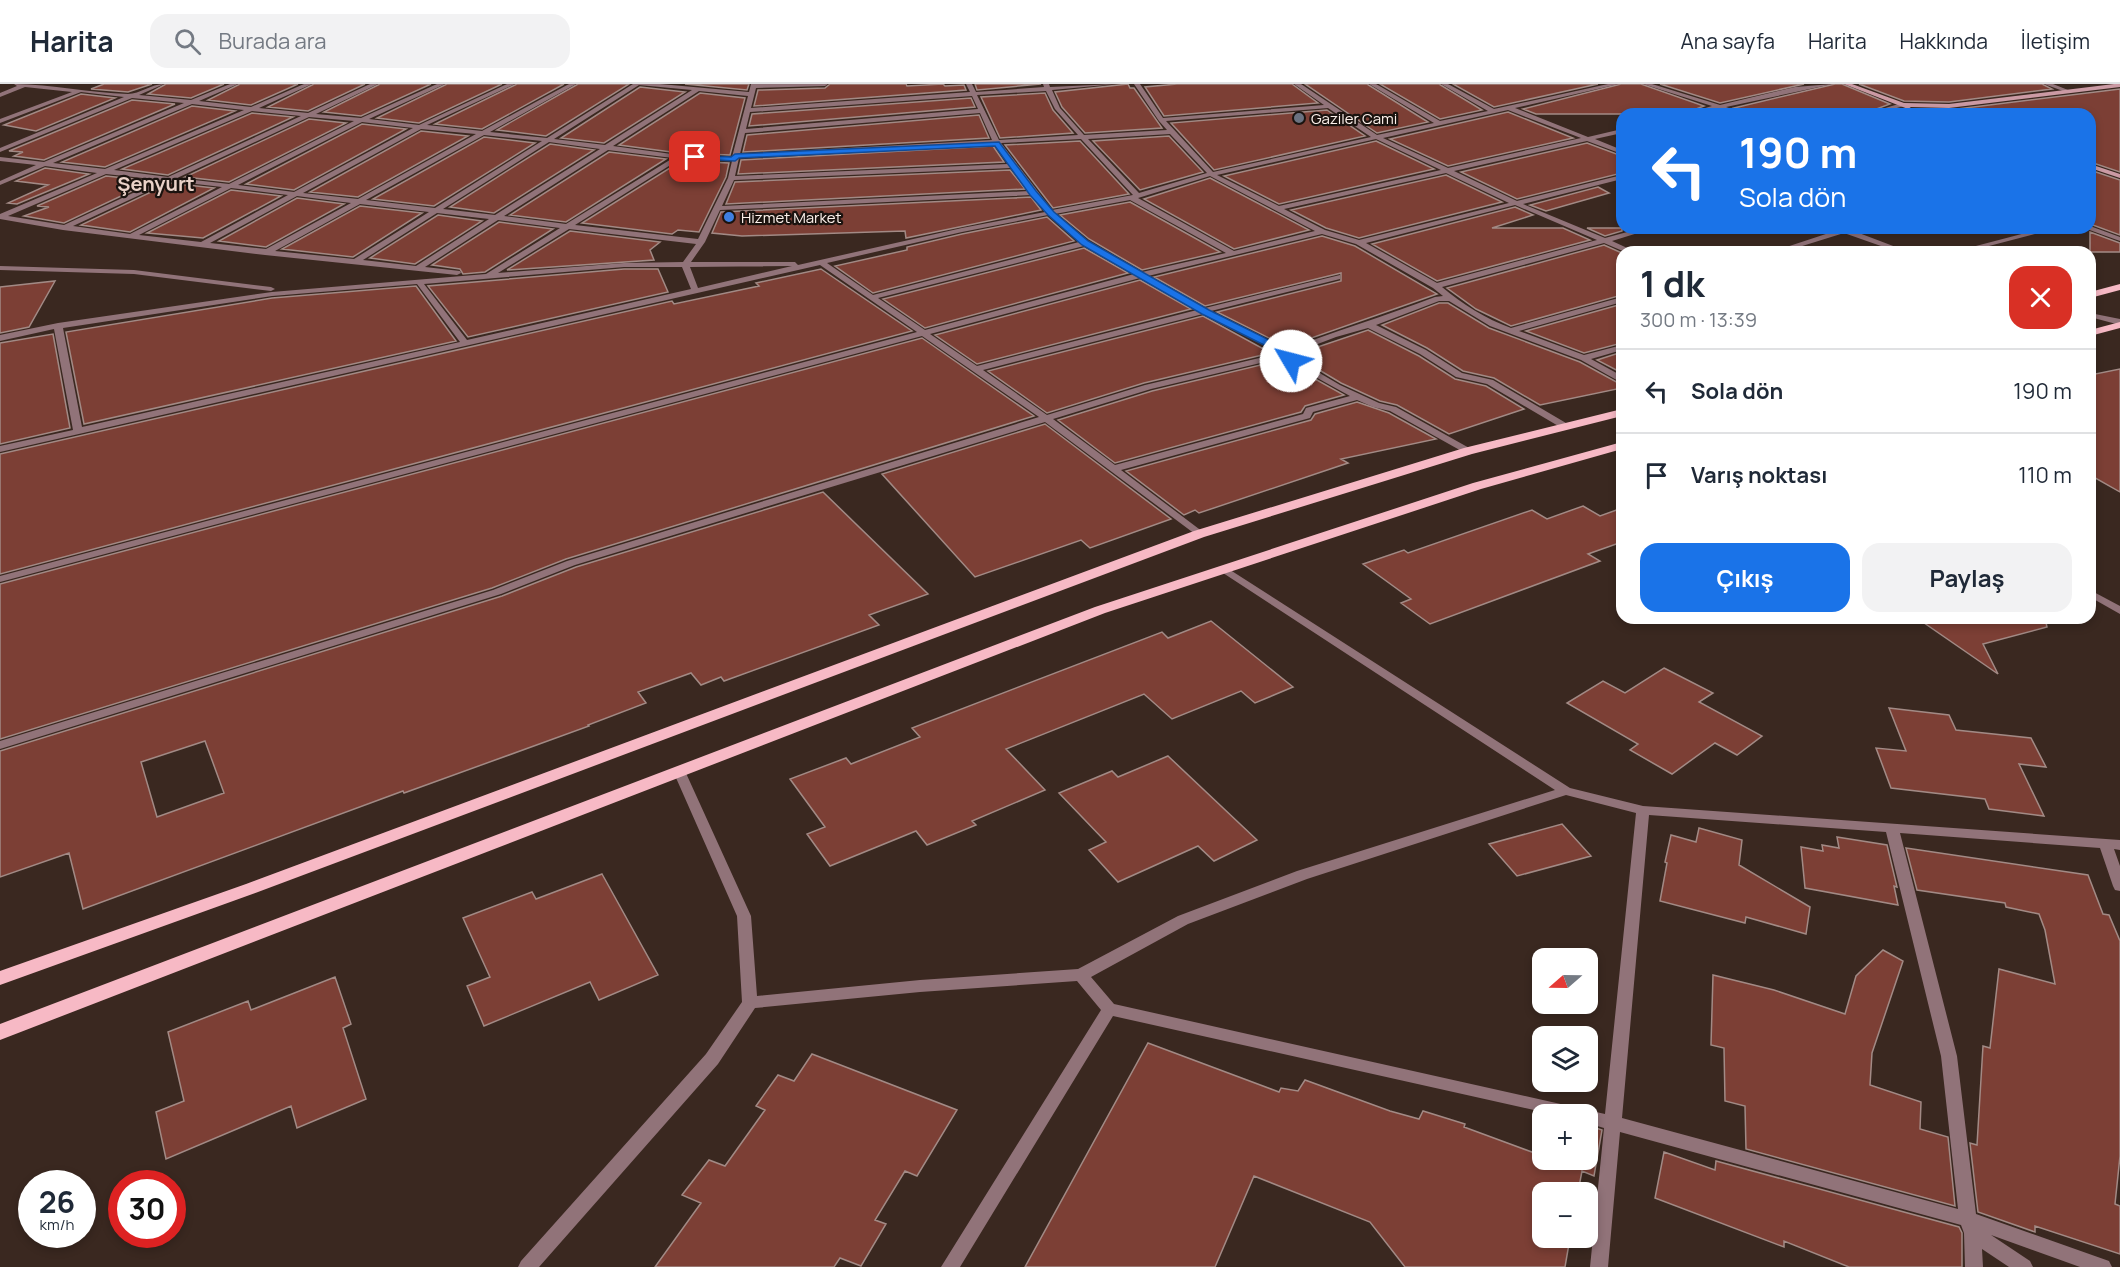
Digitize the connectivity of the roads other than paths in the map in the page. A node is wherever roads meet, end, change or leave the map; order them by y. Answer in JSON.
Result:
{"nodes":[{"id":1,"x":17,"y":84,"type":"edge"},
{"id":2,"x":27,"y":84,"type":"edge"},
{"id":3,"x":97,"y":84,"type":"edge"},
{"id":4,"x":160,"y":84,"type":"edge"},
{"id":5,"x":235,"y":84,"type":"edge"},
{"id":6,"x":309,"y":84,"type":"edge"},
{"id":7,"x":375,"y":84,"type":"edge"},
{"id":8,"x":442,"y":84,"type":"edge"},
{"id":9,"x":513,"y":84,"type":"edge"},
{"id":10,"x":573,"y":84,"type":"edge"},
{"id":11,"x":639,"y":84,"type":"edge"},
{"id":12,"x":825,"y":84,"type":"edge"},
{"id":13,"x":969,"y":84,"type":"edge"},
{"id":14,"x":1113,"y":84,"type":"edge"},
{"id":15,"x":1137,"y":84,"type":"edge"},
{"id":16,"x":1297,"y":84,"type":"edge"},
{"id":17,"x":1372,"y":84,"type":"edge"},
{"id":18,"x":1444,"y":84,"type":"edge"},
{"id":19,"x":1575,"y":84,"type":"edge"},
{"id":20,"x":1616,"y":84,"type":"edge"},
{"id":21,"x":1646,"y":84,"type":"edge"},
{"id":22,"x":1830,"y":84,"type":"edge"},
{"id":23,"x":1847,"y":84,"type":"edge"},
{"id":24,"x":2047,"y":84,"type":"edge"},
{"id":25,"x":2120,"y":85,"type":"edge"},
{"id":26,"x":1047,"y":86,"type":"edge"},
{"id":27,"x":752,"y":88,"type":"edge"},
{"id":28,"x":698,"y":89,"type":"junction"},
{"id":29,"x":81,"y":90,"type":"junction"},
{"id":30,"x":1586,"y":90,"type":"junction"},
{"id":31,"x":2065,"y":90,"type":"junction"},
{"id":32,"x":973,"y":93,"type":"junction"},
{"id":33,"x":0,"y":94,"type":"edge"},
{"id":34,"x":129,"y":96,"type":"junction"},
{"id":35,"x":190,"y":102,"type":"junction"},
{"id":36,"x":1902,"y":105,"type":"junction"},
{"id":37,"x":1328,"y":106,"type":"junction"},
{"id":38,"x":1718,"y":106,"type":"junction"},
{"id":39,"x":1507,"y":107,"type":"junction"},
{"id":40,"x":1710,"y":108,"type":"edge"},
{"id":41,"x":1724,"y":108,"type":"edge"},
{"id":42,"x":1891,"y":108,"type":"edge"},
{"id":43,"x":1911,"y":108,"type":"edge"},
{"id":44,"x":250,"y":109,"type":"junction"},
{"id":45,"x":746,"y":110,"type":"junction"},
{"id":46,"x":982,"y":111,"type":"junction"},
{"id":47,"x":1493,"y":111,"type":"junction"},
{"id":48,"x":305,"y":114,"type":"junction"},
{"id":49,"x":362,"y":120,"type":"junction"},
{"id":50,"x":1161,"y":120,"type":"junction"},
{"id":51,"x":0,"y":121,"type":"edge"},
{"id":52,"x":1439,"y":123,"type":"junction"},
{"id":53,"x":421,"y":126,"type":"junction"},
{"id":54,"x":741,"y":131,"type":"junction"},
{"id":55,"x":1172,"y":132,"type":"junction"},
{"id":56,"x":485,"y":133,"type":"junction"},
{"id":57,"x":1616,"y":133,"type":"edge"},
{"id":58,"x":1376,"y":137,"type":"junction"},
{"id":59,"x":1083,"y":138,"type":"junction"},
{"id":60,"x":548,"y":140,"type":"junction"},
{"id":61,"x":1588,"y":140,"type":"junction"},
{"id":62,"x":997,"y":143,"type":"junction"},
{"id":63,"x":607,"y":149,"type":"junction"},
{"id":64,"x":0,"y":150,"type":"edge"},
{"id":65,"x":1616,"y":150,"type":"edge"},
{"id":66,"x":679,"y":157,"type":"junction"},
{"id":67,"x":735,"y":158,"type":"junction"},
{"id":68,"x":0,"y":159,"type":"edge"},
{"id":69,"x":46,"y":164,"type":"junction"},
{"id":70,"x":1013,"y":166,"type":"junction"},
{"id":71,"x":2096,"y":168,"type":"edge"},
{"id":72,"x":105,"y":170,"type":"junction"},
{"id":73,"x":1443,"y":170,"type":"junction"},
{"id":74,"x":1211,"y":174,"type":"junction"},
{"id":75,"x":2120,"y":176,"type":"edge"},
{"id":76,"x":170,"y":177,"type":"junction"},
{"id":77,"x":732,"y":178,"type":"junction"},
{"id":78,"x":1616,"y":179,"type":"edge"},
{"id":79,"x":0,"y":183,"type":"edge"},
{"id":80,"x":233,"y":185,"type":"junction"},
{"id":81,"x":296,"y":193,"type":"junction"},
{"id":82,"x":1033,"y":193,"type":"junction"},
{"id":83,"x":1138,"y":195,"type":"junction"},
{"id":84,"x":360,"y":200,"type":"junction"},
{"id":85,"x":1518,"y":204,"type":"junction"},
{"id":86,"x":717,"y":208,"type":"junction"},
{"id":87,"x":1277,"y":209,"type":"junction"},
{"id":88,"x":437,"y":210,"type":"junction"},
{"id":89,"x":1051,"y":214,"type":"junction"},
{"id":90,"x":0,"y":217,"type":"edge"},
{"id":91,"x":496,"y":218,"type":"junction"},
{"id":92,"x":568,"y":227,"type":"junction"},
{"id":93,"x":63,"y":228,"type":"junction"},
{"id":94,"x":2096,"y":231,"type":"edge"},
{"id":95,"x":1322,"y":232,"type":"junction"},
{"id":96,"x":1626,"y":234,"type":"edge"},
{"id":97,"x":1830,"y":234,"type":"edge"},
{"id":98,"x":1858,"y":234,"type":"edge"},
{"id":99,"x":2030,"y":234,"type":"edge"},
{"id":100,"x":131,"y":236,"type":"junction"},
{"id":101,"x":2120,"y":239,"type":"edge"},
{"id":102,"x":1603,"y":240,"type":"junction"},
{"id":103,"x":701,"y":242,"type":"junction"},
{"id":104,"x":1359,"y":242,"type":"junction"},
{"id":105,"x":1085,"y":243,"type":"junction"},
{"id":106,"x":203,"y":244,"type":"junction"},
{"id":107,"x":1618,"y":246,"type":"edge"},
{"id":108,"x":1793,"y":246,"type":"edge"},
{"id":109,"x":1889,"y":246,"type":"edge"},
{"id":110,"x":1981,"y":246,"type":"edge"},
{"id":111,"x":265,"y":253,"type":"junction"},
{"id":112,"x":1232,"y":253,"type":"junction"},
{"id":113,"x":356,"y":261,"type":"junction"},
{"id":114,"x":820,"y":262,"type":"junction"},
{"id":115,"x":685,"y":266,"type":"junction"},
{"id":116,"x":803,"y":266,"type":"junction"},
{"id":117,"x":0,"y":268,"type":"edge"},
{"id":118,"x":417,"y":268,"type":"junction"},
{"id":119,"x":1141,"y":275,"type":"junction"},
{"id":120,"x":486,"y":276,"type":"junction"},
{"id":121,"x":1337,"y":277,"type":"dead end"},
{"id":122,"x":419,"y":282,"type":"junction"},
{"id":123,"x":1436,"y":286,"type":"junction"},
{"id":124,"x":2120,"y":287,"type":"edge"},
{"id":125,"x":695,"y":291,"type":"junction"},
{"id":126,"x":292,"y":292,"type":"junction"},
{"id":127,"x":2096,"y":293,"type":"edge"},
{"id":128,"x":873,"y":297,"type":"junction"},
{"id":129,"x":1450,"y":298,"type":"junction"},
{"id":130,"x":1616,"y":301,"type":"edge"},
{"id":131,"x":1206,"y":312,"type":"junction"},
{"id":132,"x":2096,"y":317,"type":"edge"},
{"id":133,"x":2120,"y":323,"type":"edge"},
{"id":134,"x":1369,"y":325,"type":"junction"},
{"id":135,"x":58,"y":326,"type":"junction"},
{"id":136,"x":1512,"y":330,"type":"junction"},
{"id":137,"x":2096,"y":331,"type":"edge"},
{"id":138,"x":924,"y":333,"type":"junction"},
{"id":139,"x":0,"y":338,"type":"edge"},
{"id":140,"x":465,"y":343,"type":"junction"},
{"id":141,"x":1616,"y":349,"type":"edge"},
{"id":142,"x":1282,"y":355,"type":"junction"},
{"id":143,"x":1584,"y":358,"type":"junction"},
{"id":144,"x":976,"y":369,"type":"junction"},
{"id":145,"x":1616,"y":377,"type":"edge"},
{"id":146,"x":1357,"y":396,"type":"junction"},
{"id":147,"x":1616,"y":413,"type":"edge"},
{"id":148,"x":1046,"y":418,"type":"junction"},
{"id":149,"x":1563,"y":425,"type":"junction"},
{"id":150,"x":78,"y":431,"type":"junction"},
{"id":151,"x":1616,"y":447,"type":"edge"},
{"id":152,"x":0,"y":449,"type":"edge"},
{"id":153,"x":1468,"y":451,"type":"junction"},
{"id":154,"x":1113,"y":469,"type":"junction"},
{"id":155,"x":1199,"y":534,"type":"junction"},
{"id":156,"x":1224,"y":569,"type":"junction"},
{"id":157,"x":0,"y":579,"type":"edge"},
{"id":158,"x":2096,"y":597,"type":"edge"},
{"id":159,"x":2120,"y":611,"type":"edge"},
{"id":160,"x":0,"y":745,"type":"edge"},
{"id":161,"x":680,"y":771,"type":"junction"},
{"id":162,"x":1566,"y":791,"type":"junction"},
{"id":163,"x":1643,"y":810,"type":"junction"},
{"id":164,"x":1892,"y":830,"type":"junction"},
{"id":165,"x":2105,"y":844,"type":"junction"},
{"id":166,"x":2120,"y":845,"type":"edge"},
{"id":167,"x":2120,"y":886,"type":"edge"},
{"id":168,"x":1081,"y":975,"type":"junction"},
{"id":169,"x":0,"y":978,"type":"edge"},
{"id":170,"x":750,"y":1003,"type":"junction"},
{"id":171,"x":1109,"y":1009,"type":"junction"},
{"id":172,"x":0,"y":1032,"type":"edge"},
{"id":173,"x":1535,"y":1104,"type":"edge"},
{"id":174,"x":1598,"y":1119,"type":"edge"},
{"id":175,"x":1612,"y":1122,"type":"junction"},
{"id":176,"x":1970,"y":1226,"type":"junction"},
{"id":177,"x":527,"y":1267,"type":"edge"},
{"id":178,"x":950,"y":1267,"type":"edge"},
{"id":179,"x":1599,"y":1267,"type":"edge"},
{"id":180,"x":1974,"y":1267,"type":"edge"},
{"id":181,"x":2024,"y":1267,"type":"edge"},
{"id":182,"x":2103,"y":1267,"type":"edge"}],
"edges":[{"from":1,"to":2,"type":"street"},
{"from":2,"to":29,"type":"street"},
{"from":2,"to":33,"type":"street"},
{"from":3,"to":29,"type":"street"},
{"from":4,"to":34,"type":"street"},
{"from":5,"to":35,"type":"street"},
{"from":6,"to":44,"type":"street"},
{"from":7,"to":48,"type":"street"},
{"from":8,"to":49,"type":"street"},
{"from":9,"to":53,"type":"street"},
{"from":10,"to":56,"type":"street"},
{"from":11,"to":28,"type":"street"},
{"from":11,"to":60,"type":"street"},
{"from":12,"to":27,"type":"street"},
{"from":13,"to":32,"type":"street"},
{"from":14,"to":26,"type":"street"},
{"from":15,"to":50,"type":"street"},
{"from":16,"to":37,"type":"street"},
{"from":17,"to":52,"type":"street"},
{"from":18,"to":47,"type":"street"},
{"from":19,"to":30,"type":"street"},
{"from":20,"to":30,"type":"street"},
{"from":21,"to":38,"type":"street"},
{"from":22,"to":38,"type":"street"},
{"from":23,"to":36,"type":"main road"},
{"from":24,"to":31,"type":"street"},
{"from":25,"to":31,"type":"main road"},
{"from":26,"to":32,"type":"street"},
{"from":26,"to":59,"type":"street"},
{"from":27,"to":28,"type":"street"},
{"from":27,"to":45,"type":"street"},
{"from":28,"to":63,"type":"street"},
{"from":29,"to":34,"type":"street"},
{"from":29,"to":51,"type":"street"},
{"from":30,"to":39,"type":"street"},
{"from":31,"to":36,"type":"main road"},
{"from":32,"to":45,"type":"street"},
{"from":32,"to":46,"type":"street"},
{"from":34,"to":35,"type":"street"},
{"from":34,"to":64,"type":"street"},
{"from":35,"to":44,"type":"street"},
{"from":35,"to":69,"type":"street"},
{"from":36,"to":42,"type":"street"},
{"from":36,"to":43,"type":"main road"},
{"from":37,"to":50,"type":"street"},
{"from":37,"to":58,"type":"street"},
{"from":38,"to":40,"type":"street"},
{"from":38,"to":41,"type":"street"},
{"from":39,"to":47,"type":"street"},
{"from":39,"to":61,"type":"street"},
{"from":44,"to":48,"type":"street"},
{"from":44,"to":72,"type":"street"},
{"from":45,"to":54,"type":"street"},
{"from":46,"to":54,"type":"street"},
{"from":46,"to":62,"type":"street"},
{"from":47,"to":52,"type":"street"},
{"from":48,"to":49,"type":"street"},
{"from":48,"to":76,"type":"street"},
{"from":49,"to":53,"type":"street"},
{"from":49,"to":80,"type":"street"},
{"from":50,"to":55,"type":"street"},
{"from":52,"to":58,"type":"street"},
{"from":53,"to":56,"type":"street"},
{"from":53,"to":81,"type":"street"},
{"from":54,"to":67,"type":"street"},
{"from":55,"to":59,"type":"street"},
{"from":55,"to":74,"type":"street"},
{"from":56,"to":60,"type":"street"},
{"from":56,"to":84,"type":"street"},
{"from":57,"to":61,"type":"street"},
{"from":58,"to":73,"type":"street"},
{"from":58,"to":74,"type":"street"},
{"from":59,"to":62,"type":"street"},
{"from":59,"to":83,"type":"street"},
{"from":60,"to":63,"type":"street"},
{"from":60,"to":88,"type":"street"},
{"from":61,"to":65,"type":"street"},
{"from":61,"to":73,"type":"street"},
{"from":62,"to":67,"type":"street"},
{"from":62,"to":70,"type":"street"},
{"from":63,"to":66,"type":"street"},
{"from":63,"to":91,"type":"street"},
{"from":66,"to":67,"type":"street"},
{"from":66,"to":92,"type":"street"},
{"from":67,"to":77,"type":"street"},
{"from":68,"to":69,"type":"street"},
{"from":69,"to":72,"type":"street"},
{"from":69,"to":79,"type":"street"},
{"from":70,"to":77,"type":"street"},
{"from":70,"to":82,"type":"street"},
{"from":71,"to":75,"type":"main road"},
{"from":72,"to":76,"type":"street"},
{"from":72,"to":90,"type":"street"},
{"from":73,"to":85,"type":"street"},
{"from":73,"to":87,"type":"street"},
{"from":74,"to":83,"type":"street"},
{"from":74,"to":87,"type":"street"},
{"from":76,"to":80,"type":"street"},
{"from":76,"to":93,"type":"street"},
{"from":77,"to":86,"type":"street"},
{"from":78,"to":85,"type":"street"},
{"from":80,"to":81,"type":"street"},
{"from":80,"to":100,"type":"street"},
{"from":81,"to":84,"type":"street"},
{"from":81,"to":106,"type":"street"},
{"from":82,"to":86,"type":"street"},
{"from":82,"to":89,"type":"street"},
{"from":83,"to":89,"type":"street"},
{"from":83,"to":112,"type":"street"},
{"from":84,"to":88,"type":"street"},
{"from":84,"to":111,"type":"street"},
{"from":85,"to":102,"type":"street"},
{"from":85,"to":104,"type":"street"},
{"from":86,"to":103,"type":"street"},
{"from":87,"to":95,"type":"street"},
{"from":88,"to":91,"type":"street"},
{"from":88,"to":113,"type":"street"},
{"from":89,"to":105,"type":"street"},
{"from":89,"to":114,"type":"street"},
{"from":90,"to":93,"type":"street"},
{"from":91,"to":92,"type":"street"},
{"from":91,"to":118,"type":"street"},
{"from":92,"to":103,"type":"street"},
{"from":92,"to":120,"type":"street"},
{"from":93,"to":100,"type":"street"},
{"from":94,"to":101,"type":"street"},
{"from":95,"to":104,"type":"street"},
{"from":95,"to":112,"type":"street"},
{"from":96,"to":102,"type":"street"},
{"from":97,"to":108,"type":"street"},
{"from":98,"to":109,"type":"street"},
{"from":99,"to":110,"type":"street"},
{"from":100,"to":106,"type":"street"},
{"from":102,"to":107,"type":"street"},
{"from":102,"to":123,"type":"street"},
{"from":103,"to":115,"type":"street"},
{"from":104,"to":123,"type":"street"},
{"from":105,"to":119,"type":"street"},
{"from":105,"to":128,"type":"street"},
{"from":106,"to":111,"type":"street"},
{"from":111,"to":113,"type":"street"},
{"from":112,"to":119,"type":"street"},
{"from":113,"to":118,"type":"street"},
{"from":114,"to":116,"type":"street"},
{"from":114,"to":128,"type":"street"},
{"from":115,"to":116,"type":"street"},
{"from":115,"to":120,"type":"street"},
{"from":115,"to":125,"type":"street"},
{"from":116,"to":125,"type":"street"},
{"from":117,"to":126,"type":"street"},
{"from":118,"to":120,"type":"street"},
{"from":119,"to":131,"type":"street"},
{"from":119,"to":138,"type":"street"},
{"from":120,"to":122,"type":"street"},
{"from":121,"to":131,"type":"street"},
{"from":122,"to":126,"type":"street"},
{"from":122,"to":140,"type":"street"},
{"from":123,"to":129,"type":"street"},
{"from":124,"to":127,"type":"main road"},
{"from":125,"to":140,"type":"street"},
{"from":126,"to":135,"type":"street"},
{"from":128,"to":138,"type":"street"},
{"from":129,"to":134,"type":"street"},
{"from":129,"to":136,"type":"street"},
{"from":130,"to":136,"type":"street"},
{"from":131,"to":142,"type":"street"},
{"from":131,"to":144,"type":"street"},
{"from":132,"to":133,"type":"street"},
{"from":133,"to":137,"type":"main road"},
{"from":134,"to":142,"type":"street"},
{"from":134,"to":149,"type":"street"},
{"from":135,"to":139,"type":"street"},
{"from":135,"to":150,"type":"street"},
{"from":136,"to":143,"type":"street"},
{"from":138,"to":144,"type":"street"},
{"from":138,"to":157,"type":"street"},
{"from":140,"to":150,"type":"street"},
{"from":141,"to":143,"type":"street"},
{"from":142,"to":146,"type":"street"},
{"from":142,"to":148,"type":"street"},
{"from":143,"to":145,"type":"street"},
{"from":144,"to":148,"type":"street"},
{"from":146,"to":153,"type":"street"},
{"from":146,"to":154,"type":"street"},
{"from":147,"to":149,"type":"main road"},
{"from":148,"to":154,"type":"street"},
{"from":148,"to":160,"type":"street"},
{"from":149,"to":153,"type":"main road"},
{"from":150,"to":152,"type":"street"},
{"from":151,"to":156,"type":"main road"},
{"from":153,"to":155,"type":"main road"},
{"from":154,"to":155,"type":"street"},
{"from":155,"to":169,"type":"main road"},
{"from":156,"to":161,"type":"main road"},
{"from":156,"to":162,"type":"street"},
{"from":158,"to":159,"type":"street"},
{"from":161,"to":170,"type":"street"},
{"from":161,"to":172,"type":"main road"},
{"from":162,"to":163,"type":"street"},
{"from":162,"to":168,"type":"street"},
{"from":163,"to":164,"type":"street"},
{"from":163,"to":175,"type":"street"},
{"from":164,"to":165,"type":"street"},
{"from":164,"to":176,"type":"street"},
{"from":165,"to":166,"type":"street"},
{"from":165,"to":167,"type":"street"},
{"from":168,"to":170,"type":"street"},
{"from":168,"to":171,"type":"street"},
{"from":170,"to":177,"type":"street"},
{"from":171,"to":173,"type":"street"},
{"from":171,"to":178,"type":"street"},
{"from":174,"to":175,"type":"street"},
{"from":175,"to":176,"type":"street"},
{"from":175,"to":179,"type":"street"},
{"from":176,"to":180,"type":"street"},
{"from":176,"to":181,"type":"street"},
{"from":176,"to":182,"type":"street"}]}
